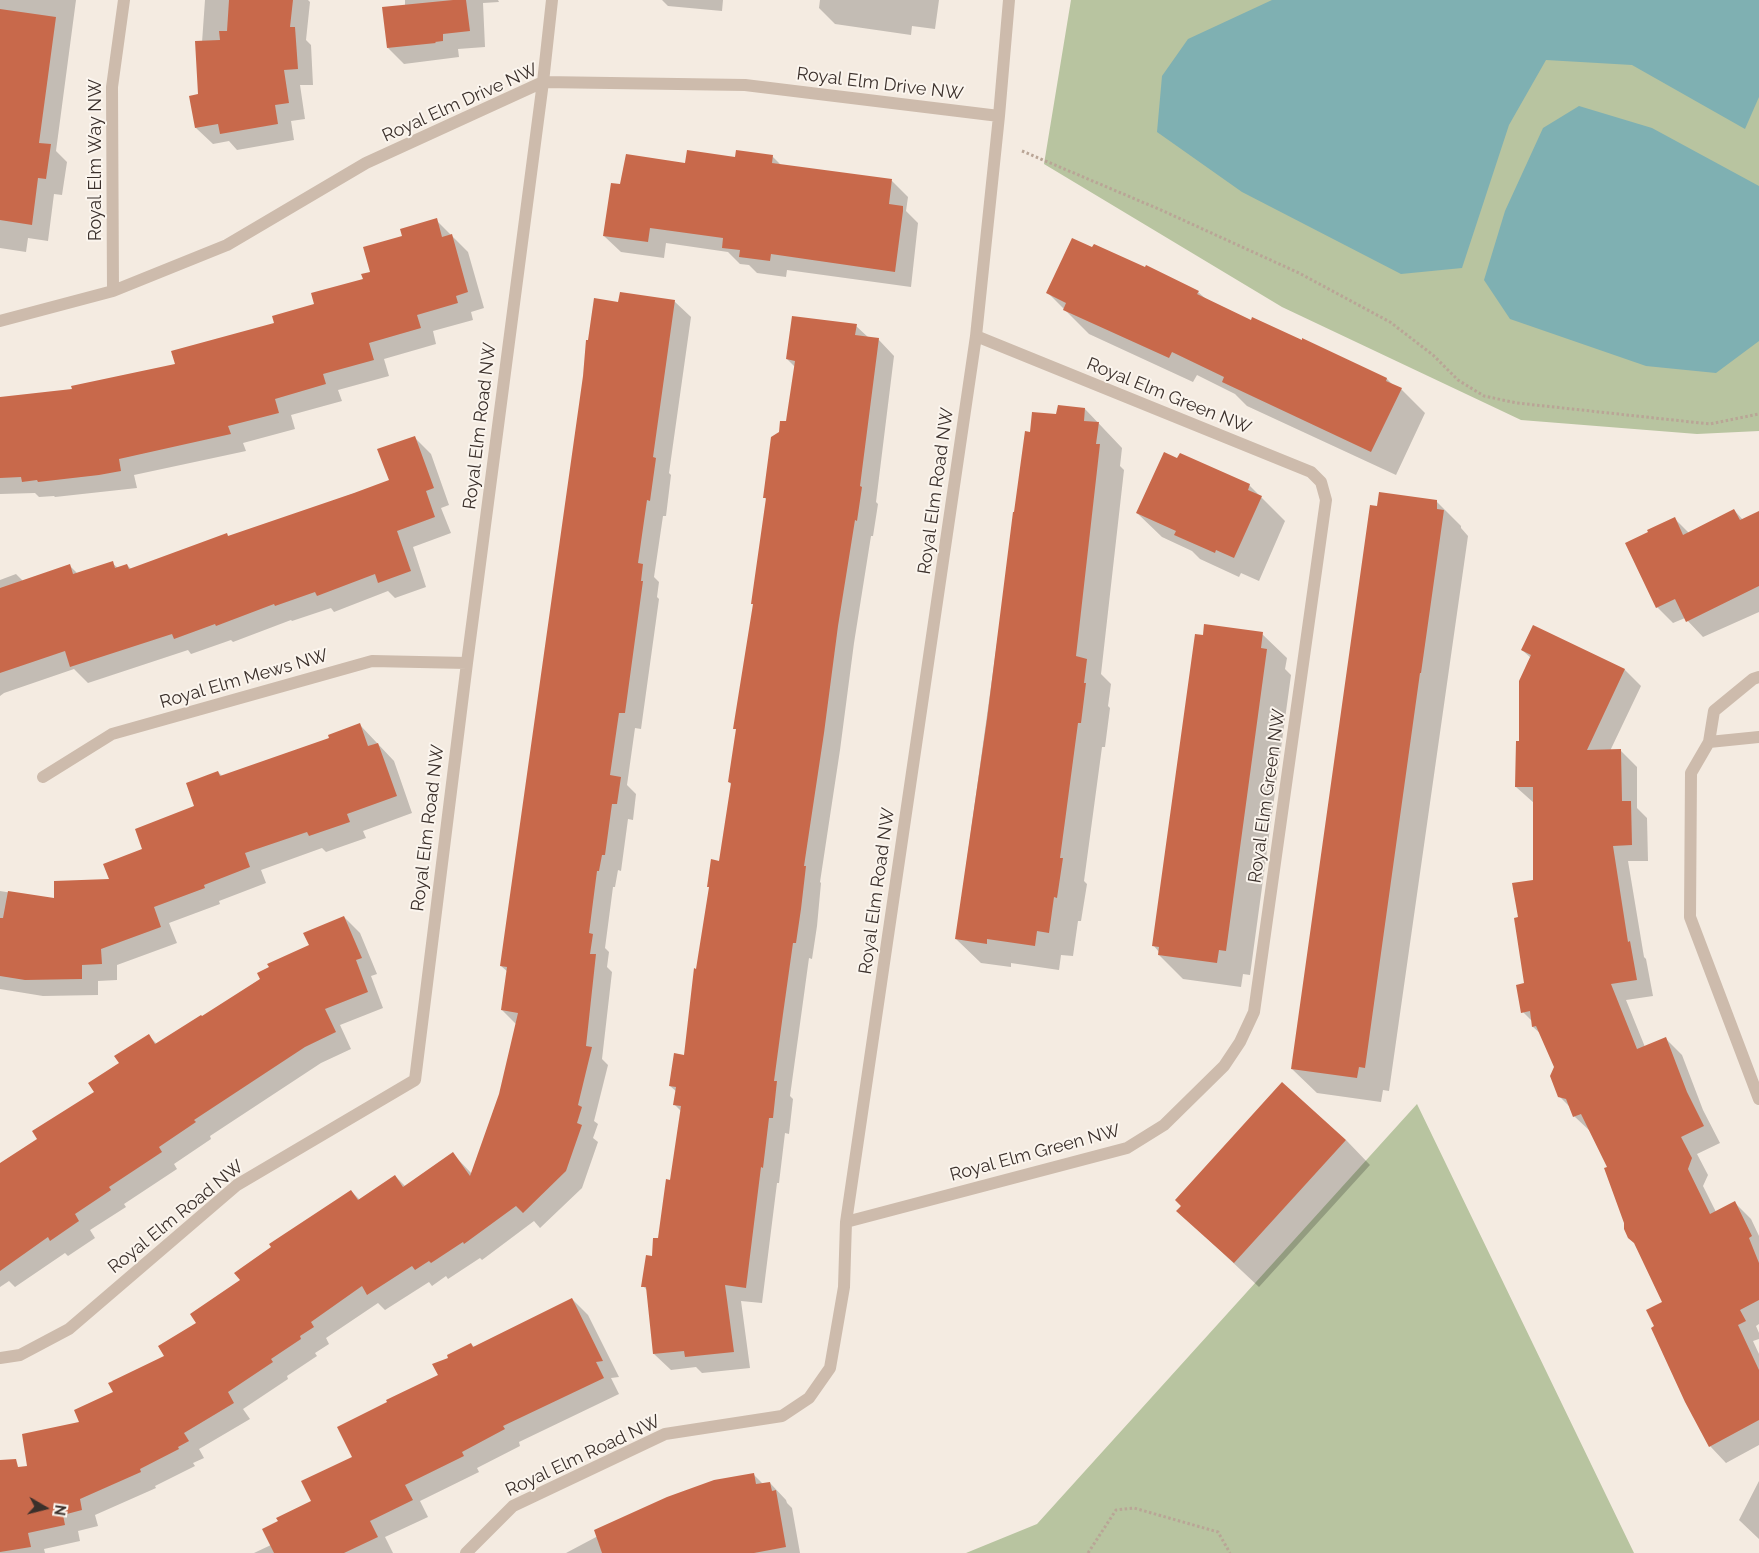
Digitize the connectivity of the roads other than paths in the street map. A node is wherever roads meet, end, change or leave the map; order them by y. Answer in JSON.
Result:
{"nodes":[{"id":1,"x":124,"y":0,"type":"edge"},
{"id":2,"x":552,"y":0,"type":"edge"},
{"id":3,"x":1009,"y":0,"type":"edge"},
{"id":4,"x":543,"y":82,"type":"junction"},
{"id":5,"x":999,"y":116,"type":"junction"},
{"id":6,"x":114,"y":291,"type":"junction"},
{"id":7,"x":0,"y":321,"type":"edge"},
{"id":8,"x":976,"y":336,"type":"junction"},
{"id":9,"x":467,"y":663,"type":"junction"},
{"id":10,"x":1759,"y":677,"type":"edge"},
{"id":11,"x":1759,"y":737,"type":"edge"},
{"id":12,"x":1709,"y":742,"type":"junction"},
{"id":13,"x":43,"y":777,"type":"dead end"},
{"id":14,"x":1759,"y":1099,"type":"edge"},
{"id":15,"x":846,"y":1222,"type":"junction"},
{"id":16,"x":0,"y":1358,"type":"edge"},
{"id":17,"x":466,"y":1553,"type":"edge"}],
"edges":[{"from":1,"to":6,"type":"street","name":"Royal Elm Way NW"},
{"from":2,"to":4,"type":"street"},
{"from":3,"to":5,"type":"street","name":"Royal Elm Road NW"},
{"from":4,"to":5,"type":"street","name":"Royal Elm Drive NW"},
{"from":4,"to":6,"type":"street","name":"Royal Elm Drive NW"},
{"from":4,"to":9,"type":"street","name":"Royal Elm Road NW"},
{"from":5,"to":8,"type":"street","name":"Royal Elm Road NW"},
{"from":6,"to":7,"type":"street","name":"Royal Elm Drive NW"},
{"from":8,"to":15,"type":"street","name":"Royal Elm Road NW"},
{"from":8,"to":15,"type":"street","name":"Royal Elm Green NW"},
{"from":9,"to":13,"type":"street","name":"Royal Elm Mews NW"},
{"from":9,"to":16,"type":"street","name":"Royal Elm Road NW"},
{"from":10,"to":12,"type":"street"},
{"from":11,"to":12,"type":"street"},
{"from":12,"to":14,"type":"street"},
{"from":15,"to":17,"type":"street","name":"Royal Elm Road NW"}]}
